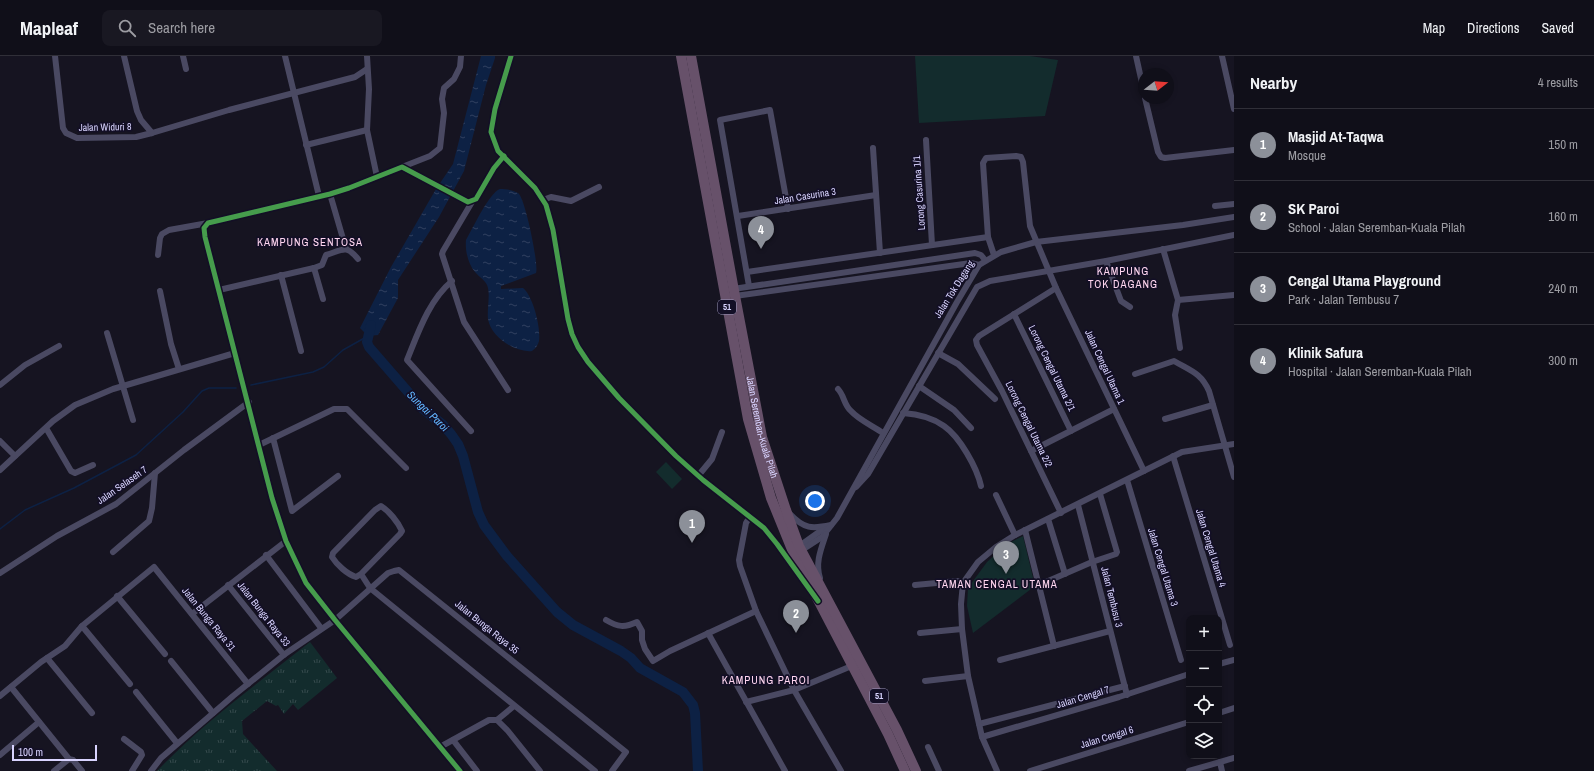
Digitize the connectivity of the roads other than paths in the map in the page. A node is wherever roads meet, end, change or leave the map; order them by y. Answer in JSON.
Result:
{"nodes":[{"id":1,"x":55,"y":56,"type":"edge"},
{"id":2,"x":124,"y":56,"type":"edge"},
{"id":3,"x":183,"y":56,"type":"edge"},
{"id":4,"x":285,"y":56,"type":"edge"},
{"id":5,"x":367,"y":56,"type":"edge"},
{"id":6,"x":461,"y":56,"type":"edge"},
{"id":7,"x":511,"y":56,"type":"edge"},
{"id":8,"x":681,"y":56,"type":"edge"},
{"id":9,"x":691,"y":56,"type":"edge"},
{"id":10,"x":1136,"y":56,"type":"edge"},
{"id":11,"x":1222,"y":56,"type":"edge"},
{"id":12,"x":1139,"y":68,"type":"edge"},
{"id":13,"x":186,"y":69,"type":"dead end"},
{"id":14,"x":367,"y":69,"type":"junction"},
{"id":15,"x":294,"y":93,"type":"junction"},
{"id":16,"x":1146,"y":104,"type":"edge"},
{"id":17,"x":1234,"y":109,"type":"edge"},
{"id":18,"x":367,"y":130,"type":"junction"},
{"id":19,"x":152,"y":133,"type":"junction"},
{"id":20,"x":926,"y":140,"type":"dead end"},
{"id":21,"x":306,"y":145,"type":"junction"},
{"id":22,"x":872,"y":148,"type":"dead end"},
{"id":23,"x":1234,"y":150,"type":"edge"},
{"id":24,"x":504,"y":156,"type":"junction"},
{"id":25,"x":402,"y":167,"type":"junction"},
{"id":26,"x":377,"y":177,"type":"junction"},
{"id":27,"x":599,"y":187,"type":"dead end"},
{"id":28,"x":330,"y":194,"type":"junction"},
{"id":29,"x":876,"y":195,"type":"junction"},
{"id":30,"x":319,"y":196,"type":"junction"},
{"id":31,"x":543,"y":200,"type":"junction"},
{"id":32,"x":472,"y":202,"type":"junction"},
{"id":33,"x":1234,"y":204,"type":"edge"},
{"id":34,"x":1215,"y":206,"type":"dead end"},
{"id":35,"x":788,"y":209,"type":"junction"},
{"id":36,"x":738,"y":216,"type":"junction"},
{"id":37,"x":1234,"y":217,"type":"edge"},
{"id":38,"x":208,"y":224,"type":"junction"},
{"id":39,"x":1234,"y":235,"type":"edge"},
{"id":40,"x":988,"y":237,"type":"junction"},
{"id":41,"x":1036,"y":242,"type":"junction"},
{"id":42,"x":932,"y":245,"type":"junction"},
{"id":43,"x":346,"y":249,"type":"junction"},
{"id":44,"x":1163,"y":249,"type":"junction"},
{"id":45,"x":880,"y":253,"type":"junction"},
{"id":46,"x":158,"y":254,"type":"dead end"},
{"id":47,"x":994,"y":256,"type":"junction"},
{"id":48,"x":358,"y":259,"type":"dead end"},
{"id":49,"x":1106,"y":261,"type":"junction"},
{"id":50,"x":982,"y":262,"type":"junction"},
{"id":51,"x":314,"y":268,"type":"junction"},
{"id":52,"x":1049,"y":271,"type":"junction"},
{"id":53,"x":747,"y":272,"type":"junction"},
{"id":54,"x":281,"y":275,"type":"junction"},
{"id":55,"x":452,"y":281,"type":"junction"},
{"id":56,"x":749,"y":286,"type":"junction"},
{"id":57,"x":1056,"y":288,"type":"junction"},
{"id":58,"x":219,"y":290,"type":"junction"},
{"id":59,"x":160,"y":291,"type":"dead end"},
{"id":60,"x":734,"y":292,"type":"junction"},
{"id":61,"x":1234,"y":295,"type":"edge"},
{"id":62,"x":323,"y":299,"type":"dead end"},
{"id":63,"x":1178,"y":300,"type":"junction"},
{"id":64,"x":1130,"y":307,"type":"dead end"},
{"id":65,"x":1014,"y":314,"type":"junction"},
{"id":66,"x":107,"y":333,"type":"dead end"},
{"id":67,"x":59,"y":346,"type":"dead end"},
{"id":68,"x":1180,"y":348,"type":"dead end"},
{"id":69,"x":301,"y":350,"type":"dead end"},
{"id":70,"x":235,"y":353,"type":"junction"},
{"id":71,"x":938,"y":353,"type":"junction"},
{"id":72,"x":179,"y":369,"type":"junction"},
{"id":73,"x":1135,"y":374,"type":"dead end"},
{"id":74,"x":0,"y":385,"type":"edge"},
{"id":75,"x":123,"y":386,"type":"junction"},
{"id":76,"x":919,"y":386,"type":"junction"},
{"id":77,"x":838,"y":389,"type":"dead end"},
{"id":78,"x":508,"y":390,"type":"dead end"},
{"id":79,"x":995,"y":399,"type":"dead end"},
{"id":80,"x":249,"y":402,"type":"junction"},
{"id":81,"x":1213,"y":405,"type":"junction"},
{"id":82,"x":1114,"y":409,"type":"junction"},
{"id":83,"x":903,"y":413,"type":"junction"},
{"id":84,"x":1165,"y":419,"type":"dead end"},
{"id":85,"x":132,"y":420,"type":"dead end"},
{"id":86,"x":46,"y":428,"type":"junction"},
{"id":87,"x":971,"y":428,"type":"dead end"},
{"id":88,"x":1072,"y":430,"type":"junction"},
{"id":89,"x":470,"y":431,"type":"dead end"},
{"id":90,"x":722,"y":432,"type":"dead end"},
{"id":91,"x":883,"y":433,"type":"junction"},
{"id":92,"x":273,"y":438,"type":"junction"},
{"id":93,"x":0,"y":441,"type":"edge"},
{"id":94,"x":1234,"y":444,"type":"edge"},
{"id":95,"x":260,"y":445,"type":"junction"},
{"id":96,"x":1224,"y":445,"type":"junction"},
{"id":97,"x":1031,"y":451,"type":"junction"},
{"id":98,"x":16,"y":456,"type":"junction"},
{"id":99,"x":1173,"y":456,"type":"junction"},
{"id":100,"x":93,"y":465,"type":"dead end"},
{"id":101,"x":406,"y":468,"type":"dead end"},
{"id":102,"x":0,"y":470,"type":"edge"},
{"id":103,"x":1144,"y":471,"type":"junction"},
{"id":104,"x":155,"y":473,"type":"junction"},
{"id":105,"x":338,"y":476,"type":"dead end"},
{"id":106,"x":698,"y":476,"type":"junction"},
{"id":107,"x":1234,"y":477,"type":"edge"},
{"id":108,"x":1127,"y":480,"type":"junction"},
{"id":109,"x":981,"y":486,"type":"dead end"},
{"id":110,"x":853,"y":489,"type":"junction"},
{"id":111,"x":1100,"y":494,"type":"junction"},
{"id":112,"x":996,"y":495,"type":"dead end"},
{"id":113,"x":1078,"y":505,"type":"junction"},
{"id":114,"x":786,"y":510,"type":"junction"},
{"id":115,"x":1061,"y":513,"type":"junction"},
{"id":116,"x":750,"y":518,"type":"junction"},
{"id":117,"x":1048,"y":519,"type":"junction"},
{"id":118,"x":829,"y":527,"type":"junction"},
{"id":119,"x":1025,"y":530,"type":"junction"},
{"id":120,"x":1015,"y":535,"type":"junction"},
{"id":121,"x":286,"y":540,"type":"junction"},
{"id":122,"x":798,"y":549,"type":"junction"},
{"id":123,"x":113,"y":552,"type":"dead end"},
{"id":124,"x":266,"y":555,"type":"junction"},
{"id":125,"x":1092,"y":562,"type":"junction"},
{"id":126,"x":0,"y":573,"type":"edge"},
{"id":127,"x":361,"y":574,"type":"junction"},
{"id":128,"x":1065,"y":574,"type":"junction"},
{"id":129,"x":963,"y":583,"type":"junction"},
{"id":130,"x":228,"y":585,"type":"junction"},
{"id":131,"x":1039,"y":585,"type":"junction"},
{"id":132,"x":915,"y":586,"type":"dead end"},
{"id":133,"x":370,"y":588,"type":"junction"},
{"id":134,"x":117,"y":596,"type":"junction"},
{"id":135,"x":822,"y":598,"type":"junction"},
{"id":136,"x":756,"y":611,"type":"junction"},
{"id":137,"x":192,"y":614,"type":"junction"},
{"id":138,"x":335,"y":620,"type":"junction"},
{"id":139,"x":606,"y":620,"type":"dead end"},
{"id":140,"x":82,"y":626,"type":"junction"},
{"id":141,"x":321,"y":628,"type":"junction"},
{"id":142,"x":962,"y":629,"type":"junction"},
{"id":143,"x":1110,"y":631,"type":"junction"},
{"id":144,"x":708,"y":633,"type":"junction"},
{"id":145,"x":920,"y":633,"type":"dead end"},
{"id":146,"x":1230,"y":645,"type":"dead end"},
{"id":147,"x":1054,"y":646,"type":"junction"},
{"id":148,"x":165,"y":654,"type":"dead end"},
{"id":149,"x":284,"y":655,"type":"junction"},
{"id":150,"x":47,"y":658,"type":"junction"},
{"id":151,"x":1000,"y":660,"type":"dead end"},
{"id":152,"x":1181,"y":660,"type":"dead end"},
{"id":153,"x":1234,"y":660,"type":"edge"},
{"id":154,"x":171,"y":662,"type":"dead end"},
{"id":155,"x":1222,"y":663,"type":"edge"},
{"id":156,"x":856,"y":664,"type":"junction"},
{"id":157,"x":1186,"y":675,"type":"edge"},
{"id":158,"x":968,"y":676,"type":"junction"},
{"id":159,"x":925,"y":681,"type":"dead end"},
{"id":160,"x":130,"y":684,"type":"dead end"},
{"id":161,"x":248,"y":684,"type":"junction"},
{"id":162,"x":1125,"y":686,"type":"junction"},
{"id":163,"x":11,"y":687,"type":"junction"},
{"id":164,"x":794,"y":690,"type":"junction"},
{"id":165,"x":136,"y":692,"type":"dead end"},
{"id":166,"x":1127,"y":695,"type":"junction"},
{"id":167,"x":0,"y":696,"type":"edge"},
{"id":168,"x":746,"y":702,"type":"junction"},
{"id":169,"x":514,"y":706,"type":"junction"},
{"id":170,"x":1234,"y":708,"type":"edge"},
{"id":171,"x":1222,"y":712,"type":"edge"},
{"id":172,"x":92,"y":713,"type":"dead end"},
{"id":173,"x":212,"y":713,"type":"junction"},
{"id":174,"x":497,"y":720,"type":"junction"},
{"id":175,"x":39,"y":722,"type":"junction"},
{"id":176,"x":1186,"y":723,"type":"edge"},
{"id":177,"x":979,"y":724,"type":"junction"},
{"id":178,"x":982,"y":737,"type":"junction"},
{"id":179,"x":124,"y":739,"type":"dead end"},
{"id":180,"x":453,"y":740,"type":"junction"},
{"id":181,"x":177,"y":743,"type":"junction"},
{"id":182,"x":440,"y":747,"type":"junction"},
{"id":183,"x":928,"y":747,"type":"dead end"},
{"id":184,"x":0,"y":755,"type":"edge"},
{"id":185,"x":1234,"y":758,"type":"edge"},
{"id":186,"x":69,"y":759,"type":"junction"},
{"id":187,"x":1220,"y":762,"type":"junction"},
{"id":188,"x":54,"y":771,"type":"edge"},
{"id":189,"x":82,"y":771,"type":"edge"},
{"id":190,"x":132,"y":771,"type":"edge"},
{"id":191,"x":151,"y":771,"type":"edge"},
{"id":192,"x":460,"y":771,"type":"edge"},
{"id":193,"x":477,"y":771,"type":"edge"},
{"id":194,"x":540,"y":771,"type":"edge"},
{"id":195,"x":595,"y":771,"type":"edge"},
{"id":196,"x":612,"y":771,"type":"edge"},
{"id":197,"x":785,"y":771,"type":"edge"},
{"id":198,"x":841,"y":771,"type":"edge"},
{"id":199,"x":905,"y":771,"type":"edge"},
{"id":200,"x":916,"y":771,"type":"edge"},
{"id":201,"x":939,"y":771,"type":"edge"},
{"id":202,"x":997,"y":771,"type":"edge"},
{"id":203,"x":1030,"y":771,"type":"edge"},
{"id":204,"x":1189,"y":771,"type":"edge"},
{"id":205,"x":1222,"y":771,"type":"edge"}],
"edges":[{"from":1,"to":19,"type":"street","name":"Jalan Widuri 8"},
{"from":2,"to":19,"type":"street"},
{"from":3,"to":13,"type":"street"},
{"from":4,"to":15,"type":"street"},
{"from":5,"to":14,"type":"street"},
{"from":6,"to":25,"type":"street"},
{"from":7,"to":24,"type":"street"},
{"from":8,"to":122,"type":"highway","name":"Jalan Seremban-Kuala Pilah","number":"51"},
{"from":9,"to":60,"type":"highway","name":"Jalan Seremban-Kuala Pilah","number":"51"},
{"from":10,"to":12,"type":"street"},
{"from":11,"to":17,"type":"street"},
{"from":14,"to":15,"type":"street"},
{"from":14,"to":18,"type":"street"},
{"from":15,"to":19,"type":"street"},
{"from":15,"to":21,"type":"street"},
{"from":16,"to":23,"type":"street"},
{"from":18,"to":21,"type":"street"},
{"from":18,"to":26,"type":"street"},
{"from":20,"to":42,"type":"street","name":"Lorong Casurina 1/1"},
{"from":21,"to":30,"type":"street"},
{"from":22,"to":29,"type":"street"},
{"from":24,"to":31,"type":"street"},
{"from":24,"to":32,"type":"street"},
{"from":25,"to":26,"type":"street"},
{"from":25,"to":32,"type":"street"},
{"from":26,"to":28,"type":"street"},
{"from":27,"to":31,"type":"street"},
{"from":28,"to":30,"type":"street"},
{"from":28,"to":43,"type":"street"},
{"from":29,"to":35,"type":"street","name":"Jalan Casurina 3"},
{"from":29,"to":45,"type":"street"},
{"from":30,"to":38,"type":"street"},
{"from":31,"to":106,"type":"street"},
{"from":32,"to":55,"type":"street"},
{"from":33,"to":34,"type":"street"},
{"from":35,"to":36,"type":"street","name":"Jalan Casurina 3"},
{"from":35,"to":36,"type":"street"},
{"from":36,"to":53,"type":"street"},
{"from":37,"to":41,"type":"street","name":"Jalan Tok Dagang"},
{"from":38,"to":46,"type":"street"},
{"from":38,"to":58,"type":"street"},
{"from":39,"to":44,"type":"street"},
{"from":40,"to":41,"type":"street","name":"Jalan Cengal Utama 1"},
{"from":40,"to":42,"type":"street"},
{"from":40,"to":47,"type":"street"},
{"from":41,"to":47,"type":"street","name":"Jalan Tok Dagang"},
{"from":41,"to":52,"type":"street","name":"Jalan Cengal Utama 1"},
{"from":42,"to":45,"type":"street"},
{"from":43,"to":48,"type":"street"},
{"from":43,"to":51,"type":"street"},
{"from":44,"to":49,"type":"street"},
{"from":44,"to":63,"type":"street"},
{"from":45,"to":53,"type":"street"},
{"from":47,"to":50,"type":"street","name":"Jalan Tok Dagang"},
{"from":49,"to":52,"type":"street"},
{"from":49,"to":64,"type":"street"},
{"from":50,"to":56,"type":"street"},
{"from":50,"to":60,"type":"street"},
{"from":50,"to":91,"type":"street","name":"Jalan Tok Dagang"},
{"from":51,"to":54,"type":"street"},
{"from":51,"to":62,"type":"street"},
{"from":52,"to":57,"type":"street","name":"Jalan Cengal Utama 1"},
{"from":52,"to":71,"type":"street"},
{"from":53,"to":56,"type":"street"},
{"from":54,"to":58,"type":"street"},
{"from":54,"to":69,"type":"street"},
{"from":55,"to":78,"type":"street"},
{"from":55,"to":89,"type":"street"},
{"from":56,"to":60,"type":"street"},
{"from":57,"to":65,"type":"street"},
{"from":57,"to":82,"type":"street","name":"Jalan Cengal Utama 1"},
{"from":58,"to":70,"type":"street"},
{"from":59,"to":72,"type":"street"},
{"from":60,"to":114,"type":"highway","name":"Jalan Seremban-Kuala Pilah","number":"51"},
{"from":61,"to":63,"type":"street"},
{"from":63,"to":68,"type":"street"},
{"from":65,"to":88,"type":"street","name":"Lorong Cengal Utama 2/1"},
{"from":65,"to":97,"type":"street","name":"Lorong Cengal Utama 2/2"},
{"from":66,"to":75,"type":"street"},
{"from":67,"to":74,"type":"street"},
{"from":70,"to":72,"type":"street"},
{"from":70,"to":80,"type":"street"},
{"from":71,"to":76,"type":"street"},
{"from":71,"to":79,"type":"street"},
{"from":72,"to":75,"type":"street"},
{"from":73,"to":81,"type":"street"},
{"from":75,"to":85,"type":"street"},
{"from":75,"to":86,"type":"street"},
{"from":76,"to":83,"type":"street"},
{"from":76,"to":87,"type":"street"},
{"from":77,"to":91,"type":"street"},
{"from":80,"to":95,"type":"street"},
{"from":80,"to":104,"type":"street","name":"Jalan Selaseh 7"},
{"from":81,"to":84,"type":"street"},
{"from":81,"to":96,"type":"street"},
{"from":82,"to":88,"type":"street"},
{"from":82,"to":103,"type":"street","name":"Jalan Cengal Utama 1"},
{"from":83,"to":109,"type":"street"},
{"from":83,"to":110,"type":"street"},
{"from":86,"to":98,"type":"street"},
{"from":86,"to":100,"type":"street"},
{"from":88,"to":97,"type":"street"},
{"from":90,"to":106,"type":"street"},
{"from":91,"to":110,"type":"street","name":"Jalan Tok Dagang"},
{"from":92,"to":95,"type":"street"},
{"from":92,"to":101,"type":"street"},
{"from":92,"to":105,"type":"street"},
{"from":93,"to":98,"type":"street"},
{"from":94,"to":96,"type":"street"},
{"from":95,"to":121,"type":"street"},
{"from":96,"to":99,"type":"street"},
{"from":96,"to":107,"type":"street"},
{"from":97,"to":115,"type":"street","name":"Lorong Cengal Utama 2/2"},
{"from":98,"to":102,"type":"street"},
{"from":99,"to":103,"type":"street"},
{"from":99,"to":146,"type":"street","name":"Jalan Cengal Utama 4"},
{"from":103,"to":108,"type":"street"},
{"from":104,"to":123,"type":"street"},
{"from":104,"to":126,"type":"street","name":"Jalan Selaseh 7"},
{"from":106,"to":116,"type":"street"},
{"from":108,"to":111,"type":"street"},
{"from":108,"to":152,"type":"street","name":"Jalan Cengal Utama 3"},
{"from":110,"to":118,"type":"street","name":"Jalan Tok Dagang"},
{"from":111,"to":113,"type":"street"},
{"from":111,"to":125,"type":"street"},
{"from":112,"to":120,"type":"street"},
{"from":113,"to":115,"type":"street"},
{"from":113,"to":125,"type":"street","name":"Jalan Tembusu 3"},
{"from":114,"to":118,"type":"street"},
{"from":114,"to":122,"type":"highway","name":"Jalan Seremban-Kuala Pilah","number":"51"},
{"from":115,"to":117,"type":"street"},
{"from":116,"to":135,"type":"street"},
{"from":116,"to":136,"type":"street"},
{"from":117,"to":119,"type":"street"},
{"from":117,"to":128,"type":"street"},
{"from":118,"to":122,"type":"street","name":"Jalan Tok Dagang"},
{"from":118,"to":135,"type":"street"},
{"from":119,"to":120,"type":"street"},
{"from":119,"to":131,"type":"street"},
{"from":120,"to":129,"type":"street"},
{"from":121,"to":124,"type":"street"},
{"from":121,"to":138,"type":"street"},
{"from":122,"to":135,"type":"highway","name":"Jalan Seremban-Kuala Pilah","number":"51"},
{"from":124,"to":130,"type":"street"},
{"from":124,"to":141,"type":"street"},
{"from":125,"to":128,"type":"street"},
{"from":125,"to":143,"type":"street","name":"Jalan Tembusu 3"},
{"from":127,"to":127,"type":"street"},
{"from":127,"to":133,"type":"street"},
{"from":128,"to":131,"type":"street"},
{"from":129,"to":132,"type":"street"},
{"from":129,"to":142,"type":"street"},
{"from":130,"to":137,"type":"street"},
{"from":130,"to":149,"type":"street","name":"Jalan Bunga Raya 33"},
{"from":131,"to":147,"type":"street"},
{"from":133,"to":138,"type":"street","name":"Jalan Bunga Raya 35"},
{"from":133,"to":169,"type":"street"},
{"from":133,"to":196,"type":"street","name":"Jalan Bunga Raya 35"},
{"from":134,"to":137,"type":"street","name":"Jalan Bunga Raya 31"},
{"from":134,"to":140,"type":"street"},
{"from":134,"to":148,"type":"street"},
{"from":135,"to":156,"type":"highway","name":"Jalan Seremban-Kuala Pilah","number":"51"},
{"from":136,"to":144,"type":"street"},
{"from":136,"to":164,"type":"street"},
{"from":137,"to":161,"type":"street","name":"Jalan Bunga Raya 31"},
{"from":138,"to":141,"type":"street","name":"Jalan Bunga Raya 35"},
{"from":138,"to":182,"type":"street"},
{"from":139,"to":144,"type":"street"},
{"from":140,"to":150,"type":"street"},
{"from":140,"to":160,"type":"street"},
{"from":141,"to":149,"type":"street","name":"Jalan Bunga Raya 35"},
{"from":142,"to":145,"type":"street"},
{"from":142,"to":158,"type":"street"},
{"from":143,"to":147,"type":"street"},
{"from":143,"to":162,"type":"street","name":"Jalan Tembusu 3"},
{"from":144,"to":168,"type":"street"},
{"from":147,"to":151,"type":"street"},
{"from":149,"to":161,"type":"street","name":"Jalan Bunga Raya 35"},
{"from":150,"to":163,"type":"street"},
{"from":150,"to":172,"type":"street"},
{"from":153,"to":155,"type":"street"},
{"from":154,"to":173,"type":"street"},
{"from":156,"to":164,"type":"street"},
{"from":156,"to":199,"type":"highway","name":"Jalan Seremban-Kuala Pilah","number":"51"},
{"from":156,"to":200,"type":"highway","name":"Jalan Seremban-Kuala Pilah","number":"51"},
{"from":157,"to":166,"type":"street","name":"Jalan Cengal 7"},
{"from":158,"to":159,"type":"street"},
{"from":158,"to":177,"type":"street"},
{"from":161,"to":173,"type":"street","name":"Jalan Bunga Raya 35"},
{"from":162,"to":166,"type":"street","name":"Jalan Tembusu 3"},
{"from":162,"to":177,"type":"street"},
{"from":163,"to":167,"type":"street"},
{"from":163,"to":175,"type":"street"},
{"from":164,"to":168,"type":"street"},
{"from":164,"to":198,"type":"street"},
{"from":165,"to":181,"type":"street"},
{"from":166,"to":178,"type":"street","name":"Jalan Cengal 7"},
{"from":168,"to":197,"type":"street"},
{"from":169,"to":174,"type":"street"},
{"from":169,"to":195,"type":"street"},
{"from":170,"to":171,"type":"street"},
{"from":173,"to":181,"type":"street","name":"Jalan Bunga Raya 35"},
{"from":174,"to":180,"type":"street"},
{"from":174,"to":194,"type":"street"},
{"from":175,"to":184,"type":"street"},
{"from":175,"to":186,"type":"street"},
{"from":176,"to":203,"type":"street","name":"Jalan Cengal 6"},
{"from":177,"to":178,"type":"street"},
{"from":178,"to":202,"type":"street"},
{"from":179,"to":190,"type":"street"},
{"from":180,"to":182,"type":"street"},
{"from":180,"to":193,"type":"street"},
{"from":181,"to":191,"type":"street","name":"Jalan Bunga Raya 35"},
{"from":182,"to":192,"type":"street"},
{"from":183,"to":201,"type":"street"},
{"from":185,"to":187,"type":"street"},
{"from":186,"to":188,"type":"street"},
{"from":186,"to":189,"type":"street"},
{"from":187,"to":204,"type":"street"},
{"from":187,"to":205,"type":"street"}]}
